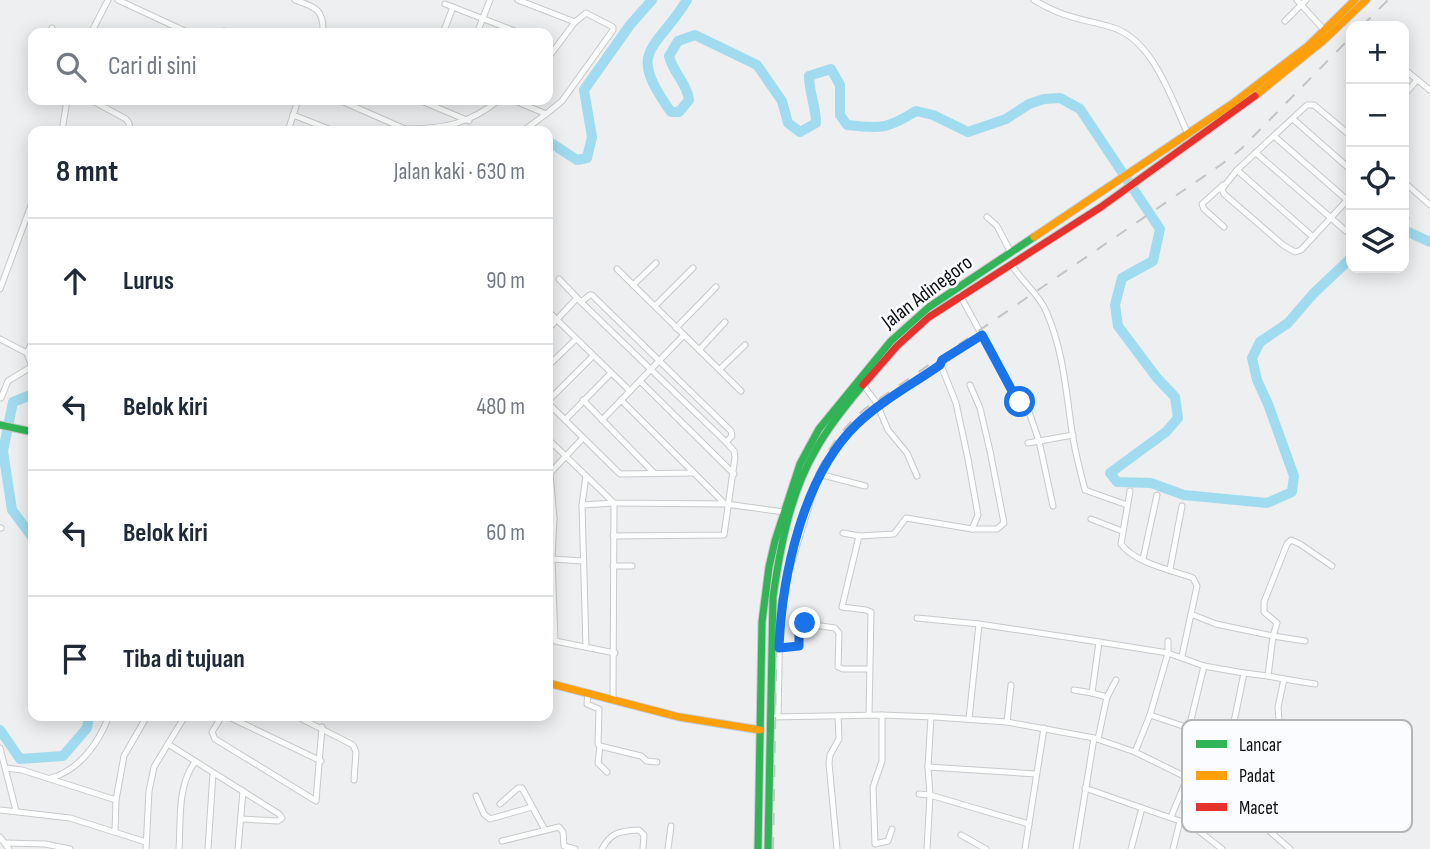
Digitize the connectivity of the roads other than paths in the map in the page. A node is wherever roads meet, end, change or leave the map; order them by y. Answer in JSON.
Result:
{"nodes":[{"id":1,"x":97,"y":0,"type":"edge"},
{"id":2,"x":118,"y":0,"type":"edge"},
{"id":3,"x":295,"y":0,"type":"edge"},
{"id":4,"x":490,"y":0,"type":"edge"},
{"id":5,"x":518,"y":0,"type":"edge"},
{"id":6,"x":1034,"y":0,"type":"edge"},
{"id":7,"x":1051,"y":0,"type":"edge"},
{"id":8,"x":1356,"y":0,"type":"edge"},
{"id":9,"x":1366,"y":0,"type":"edge"},
{"id":10,"x":107,"y":2,"type":"edge"},
{"id":11,"x":1302,"y":2,"type":"edge"},
{"id":12,"x":445,"y":4,"type":"dead end"},
{"id":13,"x":453,"y":6,"type":"junction"},
{"id":14,"x":1048,"y":8,"type":"junction"},
{"id":15,"x":483,"y":19,"type":"junction"},
{"id":16,"x":1347,"y":19,"type":"junction"},
{"id":17,"x":1285,"y":21,"type":"dead end"},
{"id":18,"x":1349,"y":21,"type":"edge"},
{"id":19,"x":575,"y":22,"type":"junction"},
{"id":20,"x":94,"y":28,"type":"edge"},
{"id":21,"x":177,"y":28,"type":"edge"},
{"id":22,"x":323,"y":28,"type":"edge"},
{"id":23,"x":445,"y":28,"type":"edge"},
{"id":24,"x":479,"y":28,"type":"edge"},
{"id":25,"x":507,"y":28,"type":"edge"},
{"id":26,"x":1325,"y":31,"type":"junction"},
{"id":27,"x":553,"y":46,"type":"edge"},
{"id":28,"x":556,"y":48,"type":"junction"},
{"id":29,"x":553,"y":52,"type":"edge"},
{"id":30,"x":1409,"y":73,"type":"edge"},
{"id":31,"x":1417,"y":80,"type":"junction"},
{"id":32,"x":1409,"y":89,"type":"edge"},
{"id":33,"x":1430,"y":90,"type":"edge"},
{"id":34,"x":66,"y":105,"type":"edge"},
{"id":35,"x":101,"y":105,"type":"edge"},
{"id":36,"x":296,"y":105,"type":"edge"},
{"id":37,"x":351,"y":105,"type":"edge"},
{"id":38,"x":431,"y":105,"type":"edge"},
{"id":39,"x":492,"y":105,"type":"edge"},
{"id":40,"x":525,"y":105,"type":"edge"},
{"id":41,"x":1234,"y":107,"type":"junction"},
{"id":42,"x":546,"y":114,"type":"junction"},
{"id":43,"x":293,"y":115,"type":"junction"},
{"id":44,"x":1293,"y":119,"type":"junction"},
{"id":45,"x":469,"y":121,"type":"junction"},
{"id":46,"x":63,"y":126,"type":"edge"},
{"id":47,"x":129,"y":126,"type":"edge"},
{"id":48,"x":290,"y":126,"type":"edge"},
{"id":49,"x":321,"y":126,"type":"edge"},
{"id":50,"x":398,"y":126,"type":"edge"},
{"id":51,"x":445,"y":126,"type":"edge"},
{"id":52,"x":530,"y":126,"type":"edge"},
{"id":53,"x":1346,"y":132,"type":"edge"},
{"id":54,"x":1188,"y":134,"type":"junction"},
{"id":55,"x":1274,"y":136,"type":"junction"},
{"id":56,"x":1256,"y":153,"type":"junction"},
{"id":57,"x":1346,"y":166,"type":"edge"},
{"id":58,"x":1237,"y":170,"type":"junction"},
{"id":59,"x":1225,"y":183,"type":"junction"},
{"id":60,"x":1409,"y":186,"type":"edge"},
{"id":61,"x":1346,"y":196,"type":"edge"},
{"id":62,"x":1346,"y":201,"type":"edge"},
{"id":63,"x":1430,"y":205,"type":"edge"},
{"id":64,"x":987,"y":217,"type":"dead end"},
{"id":65,"x":1331,"y":218,"type":"junction"},
{"id":66,"x":28,"y":220,"type":"edge"},
{"id":67,"x":1224,"y":227,"type":"dead end"},
{"id":68,"x":1346,"y":229,"type":"edge"},
{"id":69,"x":1313,"y":237,"type":"junction"},
{"id":70,"x":1011,"y":253,"type":"junction"},
{"id":71,"x":656,"y":263,"type":"dead end"},
{"id":72,"x":1011,"y":264,"type":"junction"},
{"id":73,"x":694,"y":268,"type":"dead end"},
{"id":74,"x":987,"y":268,"type":"junction"},
{"id":75,"x":617,"y":269,"type":"dead end"},
{"id":76,"x":991,"y":276,"type":"junction"},
{"id":77,"x":559,"y":279,"type":"dead end"},
{"id":78,"x":974,"y":281,"type":"junction"},
{"id":79,"x":633,"y":285,"type":"junction"},
{"id":80,"x":716,"y":287,"type":"dead end"},
{"id":81,"x":0,"y":289,"type":"edge"},
{"id":82,"x":960,"y":295,"type":"junction"},
{"id":83,"x":581,"y":300,"type":"junction"},
{"id":84,"x":655,"y":306,"type":"junction"},
{"id":85,"x":553,"y":317,"type":"edge"},
{"id":86,"x":556,"y":320,"type":"junction"},
{"id":87,"x":725,"y":322,"type":"dead end"},
{"id":88,"x":553,"y":323,"type":"edge"},
{"id":89,"x":676,"y":328,"type":"junction"},
{"id":90,"x":684,"y":335,"type":"junction"},
{"id":91,"x":982,"y":335,"type":"junction"},
{"id":92,"x":576,"y":339,"type":"junction"},
{"id":93,"x":0,"y":340,"type":"edge"},
{"id":94,"x":745,"y":345,"type":"dead end"},
{"id":95,"x":699,"y":350,"type":"junction"},
{"id":96,"x":27,"y":353,"type":"joint"},
{"id":97,"x":593,"y":355,"type":"junction"},
{"id":98,"x":28,"y":356,"type":"edge"},
{"id":99,"x":553,"y":361,"type":"edge"},
{"id":100,"x":655,"y":364,"type":"junction"},
{"id":101,"x":940,"y":365,"type":"junction"},
{"id":102,"x":720,"y":369,"type":"junction"},
{"id":103,"x":28,"y":370,"type":"edge"},
{"id":104,"x":611,"y":373,"type":"junction"},
{"id":105,"x":0,"y":377,"type":"edge"},
{"id":106,"x":8,"y":381,"type":"junction"},
{"id":107,"x":640,"y":381,"type":"junction"},
{"id":108,"x":864,"y":386,"type":"junction"},
{"id":109,"x":971,"y":386,"type":"dead end"},
{"id":110,"x":630,"y":391,"type":"junction"},
{"id":111,"x":741,"y":391,"type":"dead end"},
{"id":112,"x":553,"y":397,"type":"edge"},
{"id":113,"x":1,"y":398,"type":"edge"},
{"id":114,"x":583,"y":400,"type":"junction"},
{"id":115,"x":621,"y":400,"type":"junction"},
{"id":116,"x":553,"y":407,"type":"edge"},
{"id":117,"x":878,"y":407,"type":"junction"},
{"id":118,"x":565,"y":420,"type":"junction"},
{"id":119,"x":602,"y":420,"type":"junction"},
{"id":120,"x":0,"y":425,"type":"edge"},
{"id":121,"x":28,"y":430,"type":"edge"},
{"id":122,"x":1073,"y":435,"type":"junction"},
{"id":123,"x":583,"y":438,"type":"junction"},
{"id":124,"x":729,"y":439,"type":"junction"},
{"id":125,"x":1039,"y":440,"type":"junction"},
{"id":126,"x":1028,"y":443,"type":"dead end"},
{"id":127,"x":553,"y":444,"type":"edge"},
{"id":128,"x":566,"y":456,"type":"junction"},
{"id":129,"x":553,"y":470,"type":"edge"},
{"id":130,"x":692,"y":473,"type":"junction"},
{"id":131,"x":655,"y":474,"type":"junction"},
{"id":132,"x":734,"y":474,"type":"junction"},
{"id":133,"x":819,"y":474,"type":"junction"},
{"id":134,"x":586,"y":476,"type":"junction"},
{"id":135,"x":917,"y":476,"type":"dead end"},
{"id":136,"x":865,"y":486,"type":"dead end"},
{"id":137,"x":1130,"y":491,"type":"dead end"},
{"id":138,"x":1157,"y":495,"type":"dead end"},
{"id":139,"x":614,"y":503,"type":"junction"},
{"id":140,"x":728,"y":504,"type":"junction"},
{"id":141,"x":582,"y":505,"type":"junction"},
{"id":142,"x":1127,"y":505,"type":"junction"},
{"id":143,"x":1052,"y":506,"type":"dead end"},
{"id":144,"x":1182,"y":506,"type":"dead end"},
{"id":145,"x":784,"y":512,"type":"junction"},
{"id":146,"x":1091,"y":519,"type":"dead end"},
{"id":147,"x":972,"y":529,"type":"junction"},
{"id":148,"x":1122,"y":531,"type":"junction"},
{"id":149,"x":843,"y":533,"type":"dead end"},
{"id":150,"x":613,"y":536,"type":"junction"},
{"id":151,"x":859,"y":536,"type":"junction"},
{"id":152,"x":553,"y":559,"type":"edge"},
{"id":153,"x":1143,"y":559,"type":"junction"},
{"id":154,"x":583,"y":561,"type":"junction"},
{"id":155,"x":613,"y":566,"type":"junction"},
{"id":156,"x":632,"y":566,"type":"dead end"},
{"id":157,"x":1332,"y":566,"type":"dead end"},
{"id":158,"x":1170,"y":569,"type":"junction"},
{"id":159,"x":553,"y":586,"type":"edge"},
{"id":160,"x":1191,"y":614,"type":"junction"},
{"id":161,"x":917,"y":618,"type":"dead end"},
{"id":162,"x":979,"y":624,"type":"junction"},
{"id":163,"x":1273,"y":636,"type":"junction"},
{"id":164,"x":555,"y":641,"type":"joint"},
{"id":165,"x":766,"y":641,"type":"junction"},
{"id":166,"x":1168,"y":641,"type":"dead end"},
{"id":167,"x":1305,"y":641,"type":"dead end"},
{"id":168,"x":1100,"y":642,"type":"junction"},
{"id":169,"x":586,"y":647,"type":"junction"},
{"id":170,"x":779,"y":648,"type":"junction"},
{"id":171,"x":615,"y":653,"type":"junction"},
{"id":172,"x":1168,"y":653,"type":"junction"},
{"id":173,"x":761,"y":656,"type":"junction"},
{"id":174,"x":770,"y":656,"type":"junction"},
{"id":175,"x":1182,"y":656,"type":"junction"},
{"id":176,"x":1205,"y":666,"type":"junction"},
{"id":177,"x":869,"y":669,"type":"junction"},
{"id":178,"x":1244,"y":673,"type":"junction"},
{"id":179,"x":1268,"y":676,"type":"junction"},
{"id":180,"x":1284,"y":679,"type":"junction"},
{"id":181,"x":1116,"y":680,"type":"dead end"},
{"id":182,"x":553,"y":684,"type":"edge"},
{"id":183,"x":1315,"y":684,"type":"dead end"},
{"id":184,"x":1011,"y":685,"type":"dead end"},
{"id":185,"x":1074,"y":690,"type":"dead end"},
{"id":186,"x":1092,"y":692,"type":"junction"},
{"id":187,"x":587,"y":693,"type":"junction"},
{"id":188,"x":1107,"y":697,"type":"junction"},
{"id":189,"x":613,"y":700,"type":"junction"},
{"id":190,"x":869,"y":715,"type":"junction"},
{"id":191,"x":882,"y":715,"type":"junction"},
{"id":192,"x":1150,"y":715,"type":"junction"},
{"id":193,"x":838,"y":716,"type":"junction"},
{"id":194,"x":774,"y":717,"type":"junction"},
{"id":195,"x":931,"y":717,"type":"junction"},
{"id":196,"x":969,"y":719,"type":"junction"},
{"id":197,"x":1191,"y":720,"type":"edge"},
{"id":198,"x":1234,"y":720,"type":"edge"},
{"id":199,"x":1279,"y":720,"type":"edge"},
{"id":200,"x":107,"y":721,"type":"edge"},
{"id":201,"x":144,"y":721,"type":"edge"},
{"id":202,"x":182,"y":721,"type":"edge"},
{"id":203,"x":219,"y":721,"type":"edge"},
{"id":204,"x":237,"y":721,"type":"edge"},
{"id":205,"x":308,"y":721,"type":"edge"},
{"id":206,"x":1007,"y":722,"type":"junction"},
{"id":207,"x":1182,"y":726,"type":"edge"},
{"id":208,"x":322,"y":727,"type":"junction"},
{"id":209,"x":1044,"y":728,"type":"junction"},
{"id":210,"x":760,"y":730,"type":"junction"},
{"id":211,"x":1096,"y":738,"type":"junction"},
{"id":212,"x":168,"y":744,"type":"junction"},
{"id":213,"x":600,"y":746,"type":"junction"},
{"id":214,"x":0,"y":748,"type":"edge"},
{"id":215,"x":1135,"y":752,"type":"junction"},
{"id":216,"x":321,"y":761,"type":"junction"},
{"id":217,"x":195,"y":762,"type":"junction"},
{"id":218,"x":657,"y":762,"type":"dead end"},
{"id":219,"x":928,"y":767,"type":"junction"},
{"id":220,"x":6,"y":768,"type":"junction"},
{"id":221,"x":607,"y":772,"type":"dead end"},
{"id":222,"x":213,"y":773,"type":"junction"},
{"id":223,"x":1182,"y":773,"type":"edge"},
{"id":224,"x":1036,"y":775,"type":"junction"},
{"id":225,"x":48,"y":778,"type":"junction"},
{"id":226,"x":354,"y":780,"type":"dead end"},
{"id":227,"x":1085,"y":788,"type":"junction"},
{"id":228,"x":1182,"y":790,"type":"edge"},
{"id":229,"x":243,"y":791,"type":"junction"},
{"id":230,"x":919,"y":794,"type":"dead end"},
{"id":231,"x":930,"y":795,"type":"junction"},
{"id":232,"x":476,"y":796,"type":"dead end"},
{"id":233,"x":116,"y":800,"type":"junction"},
{"id":234,"x":316,"y":801,"type":"junction"},
{"id":235,"x":500,"y":804,"type":"dead end"},
{"id":236,"x":532,"y":807,"type":"junction"},
{"id":237,"x":1142,"y":808,"type":"junction"},
{"id":238,"x":0,"y":810,"type":"edge"},
{"id":239,"x":316,"y":810,"type":"dead end"},
{"id":240,"x":16,"y":811,"type":"junction"},
{"id":241,"x":921,"y":813,"type":"dead end"},
{"id":242,"x":929,"y":814,"type":"junction"},
{"id":243,"x":1171,"y":817,"type":"junction"},
{"id":244,"x":241,"y":819,"type":"junction"},
{"id":245,"x":1180,"y":821,"type":"joint"},
{"id":246,"x":1029,"y":824,"type":"junction"},
{"id":247,"x":671,"y":825,"type":"dead end"},
{"id":248,"x":892,"y":829,"type":"dead end"},
{"id":249,"x":545,"y":830,"type":"junction"},
{"id":250,"x":115,"y":832,"type":"junction"},
{"id":251,"x":1200,"y":832,"type":"edge"},
{"id":252,"x":1271,"y":832,"type":"edge"},
{"id":253,"x":961,"y":835,"type":"dead end"},
{"id":254,"x":0,"y":837,"type":"edge"},
{"id":255,"x":502,"y":841,"type":"dead end"},
{"id":256,"x":5,"y":843,"type":"junction"},
{"id":257,"x":146,"y":846,"type":"edge"},
{"id":258,"x":563,"y":847,"type":"edge"},
{"id":259,"x":9,"y":849,"type":"edge"},
{"id":260,"x":70,"y":849,"type":"edge"},
{"id":261,"x":178,"y":849,"type":"edge"},
{"id":262,"x":208,"y":849,"type":"edge"},
{"id":263,"x":238,"y":849,"type":"edge"},
{"id":264,"x":575,"y":849,"type":"edge"},
{"id":265,"x":602,"y":849,"type":"edge"},
{"id":266,"x":643,"y":849,"type":"edge"},
{"id":267,"x":668,"y":849,"type":"edge"},
{"id":268,"x":758,"y":849,"type":"edge"},
{"id":269,"x":768,"y":849,"type":"edge"},
{"id":270,"x":837,"y":849,"type":"edge"},
{"id":271,"x":927,"y":849,"type":"edge"},
{"id":272,"x":986,"y":849,"type":"edge"},
{"id":273,"x":1025,"y":849,"type":"edge"},
{"id":274,"x":1076,"y":849,"type":"edge"},
{"id":275,"x":1131,"y":849,"type":"edge"},
{"id":276,"x":1173,"y":849,"type":"edge"},
{"id":277,"x":1223,"y":849,"type":"edge"},
{"id":278,"x":1290,"y":849,"type":"edge"}],
"edges":[{"from":1,"to":10,"type":"street"},
{"from":2,"to":21,"type":"street"},
{"from":3,"to":22,"type":"street"},
{"from":4,"to":15,"type":"street"},
{"from":5,"to":19,"type":"street"},
{"from":6,"to":14,"type":"street"},
{"from":7,"to":14,"type":"street"},
{"from":8,"to":26,"type":"main road","name":"Jalan Adinegoro"},
{"from":9,"to":16,"type":"main road","name":"Jalan Adinegoro"},
{"from":10,"to":20,"type":"street"},
{"from":11,"to":17,"type":"street"},
{"from":11,"to":26,"type":"street"},
{"from":12,"to":13,"type":"street"},
{"from":13,"to":15,"type":"street"},
{"from":13,"to":23,"type":"street"},
{"from":14,"to":54,"type":"street"},
{"from":15,"to":24,"type":"street"},
{"from":15,"to":25,"type":"street"},
{"from":16,"to":18,"type":"street"},
{"from":16,"to":41,"type":"main road","name":"Jalan Adinegoro"},
{"from":19,"to":28,"type":"street"},
{"from":19,"to":42,"type":"street"},
{"from":26,"to":41,"type":"main road","name":"Jalan Adinegoro"},
{"from":27,"to":28,"type":"street"},
{"from":28,"to":29,"type":"street"},
{"from":30,"to":31,"type":"street"},
{"from":31,"to":32,"type":"street"},
{"from":31,"to":33,"type":"street"},
{"from":34,"to":46,"type":"street"},
{"from":35,"to":47,"type":"street"},
{"from":36,"to":43,"type":"street"},
{"from":37,"to":50,"type":"street"},
{"from":38,"to":45,"type":"street"},
{"from":39,"to":45,"type":"street"},
{"from":40,"to":42,"type":"street"},
{"from":41,"to":54,"type":"main road","name":"Jalan Adinegoro"},
{"from":41,"to":72,"type":"main road","name":"Jalan Adinegoro"},
{"from":42,"to":52,"type":"street"},
{"from":43,"to":48,"type":"street"},
{"from":43,"to":49,"type":"street"},
{"from":44,"to":53,"type":"street"},
{"from":44,"to":55,"type":"street"},
{"from":44,"to":57,"type":"street"},
{"from":45,"to":51,"type":"street"},
{"from":54,"to":70,"type":"main road","name":"Jalan Adinegoro"},
{"from":55,"to":56,"type":"street"},
{"from":55,"to":61,"type":"street"},
{"from":56,"to":58,"type":"street"},
{"from":56,"to":65,"type":"street"},
{"from":58,"to":59,"type":"street"},
{"from":58,"to":69,"type":"street"},
{"from":59,"to":67,"type":"street"},
{"from":59,"to":69,"type":"street"},
{"from":60,"to":63,"type":"street"},
{"from":62,"to":65,"type":"street"},
{"from":64,"to":70,"type":"street"},
{"from":65,"to":68,"type":"street"},
{"from":65,"to":69,"type":"street"},
{"from":66,"to":81,"type":"street"},
{"from":70,"to":74,"type":"main road","name":"Jalan Adinegoro"},
{"from":71,"to":79,"type":"street"},
{"from":72,"to":76,"type":"main road","name":"Jalan Adinegoro"},
{"from":72,"to":122,"type":"street"},
{"from":73,"to":84,"type":"street"},
{"from":74,"to":76,"type":"main road"},
{"from":74,"to":78,"type":"main road","name":"Jalan Adinegoro"},
{"from":75,"to":79,"type":"street"},
{"from":76,"to":78,"type":"main road","name":"Jalan Adinegoro"},
{"from":77,"to":83,"type":"street"},
{"from":78,"to":82,"type":"main road"},
{"from":78,"to":145,"type":"main road","name":"Jalan Adinegoro"},
{"from":79,"to":84,"type":"street"},
{"from":80,"to":89,"type":"street"},
{"from":82,"to":91,"type":"street"},
{"from":82,"to":108,"type":"main road"},
{"from":83,"to":86,"type":"street"},
{"from":83,"to":100,"type":"street"},
{"from":83,"to":100,"type":"street"},
{"from":84,"to":89,"type":"street"},
{"from":85,"to":86,"type":"street"},
{"from":86,"to":88,"type":"street"},
{"from":86,"to":92,"type":"street"},
{"from":87,"to":95,"type":"street"},
{"from":89,"to":90,"type":"street"},
{"from":90,"to":95,"type":"street"},
{"from":90,"to":100,"type":"street"},
{"from":91,"to":101,"type":"street"},
{"from":91,"to":125,"type":"street"},
{"from":92,"to":97,"type":"street"},
{"from":92,"to":99,"type":"street"},
{"from":93,"to":96,"type":"street"},
{"from":94,"to":102,"type":"street"},
{"from":95,"to":102,"type":"street"},
{"from":96,"to":98,"type":"street"},
{"from":97,"to":104,"type":"street"},
{"from":97,"to":112,"type":"street"},
{"from":100,"to":107,"type":"street"},
{"from":100,"to":124,"type":"street"},
{"from":100,"to":124,"type":"street"},
{"from":101,"to":117,"type":"street"},
{"from":101,"to":147,"type":"street"},
{"from":102,"to":111,"type":"street"},
{"from":103,"to":106,"type":"street"},
{"from":104,"to":110,"type":"street"},
{"from":104,"to":114,"type":"street"},
{"from":105,"to":106,"type":"street"},
{"from":106,"to":113,"type":"street"},
{"from":107,"to":110,"type":"street"},
{"from":107,"to":132,"type":"street"},
{"from":108,"to":117,"type":"street"},
{"from":108,"to":165,"type":"main road"},
{"from":109,"to":147,"type":"street"},
{"from":110,"to":115,"type":"street"},
{"from":114,"to":118,"type":"street"},
{"from":114,"to":119,"type":"street"},
{"from":115,"to":119,"type":"street"},
{"from":115,"to":130,"type":"street"},
{"from":116,"to":118,"type":"street"},
{"from":117,"to":133,"type":"street"},
{"from":117,"to":135,"type":"street"},
{"from":118,"to":123,"type":"street"},
{"from":119,"to":131,"type":"street"},
{"from":120,"to":121,"type":"main road"},
{"from":122,"to":125,"type":"street"},
{"from":122,"to":142,"type":"street"},
{"from":123,"to":128,"type":"street"},
{"from":123,"to":131,"type":"street"},
{"from":124,"to":132,"type":"street"},
{"from":125,"to":126,"type":"street"},
{"from":125,"to":143,"type":"street"},
{"from":127,"to":128,"type":"street"},
{"from":128,"to":129,"type":"street"},
{"from":128,"to":134,"type":"street"},
{"from":130,"to":131,"type":"street"},
{"from":130,"to":140,"type":"street"},
{"from":132,"to":140,"type":"street"},
{"from":133,"to":136,"type":"street"},
{"from":133,"to":170,"type":"street"},
{"from":134,"to":139,"type":"street"},
{"from":134,"to":141,"type":"street"},
{"from":137,"to":142,"type":"street"},
{"from":138,"to":153,"type":"street"},
{"from":139,"to":140,"type":"street"},
{"from":139,"to":141,"type":"street"},
{"from":139,"to":150,"type":"street"},
{"from":140,"to":145,"type":"street"},
{"from":140,"to":150,"type":"street"},
{"from":141,"to":154,"type":"street"},
{"from":142,"to":148,"type":"street"},
{"from":144,"to":158,"type":"street"},
{"from":145,"to":165,"type":"main road","name":"Jalan Adinegoro"},
{"from":146,"to":148,"type":"street"},
{"from":147,"to":151,"type":"street"},
{"from":148,"to":153,"type":"street"},
{"from":149,"to":151,"type":"street"},
{"from":150,"to":155,"type":"street"},
{"from":151,"to":177,"type":"street"},
{"from":152,"to":154,"type":"street"},
{"from":153,"to":158,"type":"street"},
{"from":154,"to":169,"type":"street"},
{"from":155,"to":156,"type":"street"},
{"from":155,"to":171,"type":"street"},
{"from":157,"to":163,"type":"street"},
{"from":158,"to":160,"type":"street"},
{"from":159,"to":164,"type":"street"},
{"from":160,"to":163,"type":"street"},
{"from":160,"to":175,"type":"street"},
{"from":161,"to":162,"type":"street"},
{"from":162,"to":168,"type":"street"},
{"from":162,"to":196,"type":"street"},
{"from":163,"to":167,"type":"street"},
{"from":163,"to":179,"type":"street"},
{"from":164,"to":169,"type":"street"},
{"from":165,"to":173,"type":"main road","name":"Jalan Adinegoro"},
{"from":165,"to":174,"type":"main road"},
{"from":166,"to":172,"type":"street"},
{"from":168,"to":172,"type":"street"},
{"from":168,"to":186,"type":"street"},
{"from":169,"to":171,"type":"street"},
{"from":170,"to":177,"type":"street"},
{"from":170,"to":194,"type":"street"},
{"from":171,"to":189,"type":"street"},
{"from":172,"to":175,"type":"street"},
{"from":172,"to":192,"type":"street"},
{"from":173,"to":174,"type":"main road"},
{"from":173,"to":210,"type":"main road","name":"Jalan Adinegoro"},
{"from":174,"to":194,"type":"main road"},
{"from":175,"to":176,"type":"street"},
{"from":176,"to":178,"type":"street"},
{"from":176,"to":197,"type":"street"},
{"from":177,"to":190,"type":"street"},
{"from":178,"to":179,"type":"street"},
{"from":178,"to":198,"type":"street"},
{"from":179,"to":180,"type":"street"},
{"from":180,"to":183,"type":"street"},
{"from":180,"to":199,"type":"street"},
{"from":181,"to":188,"type":"street"},
{"from":182,"to":187,"type":"main road"},
{"from":184,"to":206,"type":"street"},
{"from":185,"to":186,"type":"street"},
{"from":186,"to":188,"type":"street"},
{"from":187,"to":189,"type":"main road"},
{"from":187,"to":213,"type":"street"},
{"from":188,"to":211,"type":"street"},
{"from":189,"to":210,"type":"main road"},
{"from":190,"to":191,"type":"street"},
{"from":190,"to":193,"type":"street"},
{"from":191,"to":195,"type":"street"},
{"from":191,"to":248,"type":"street"},
{"from":192,"to":207,"type":"street"},
{"from":192,"to":215,"type":"street"},
{"from":193,"to":194,"type":"street"},
{"from":193,"to":270,"type":"street"},
{"from":194,"to":269,"type":"main road"},
{"from":195,"to":196,"type":"street"},
{"from":195,"to":219,"type":"street"},
{"from":196,"to":206,"type":"street"},
{"from":200,"to":225,"type":"street"},
{"from":201,"to":233,"type":"street"},
{"from":202,"to":212,"type":"street"},
{"from":203,"to":234,"type":"street"},
{"from":204,"to":216,"type":"street"},
{"from":205,"to":208,"type":"street"},
{"from":206,"to":209,"type":"street"},
{"from":208,"to":216,"type":"street"},
{"from":208,"to":226,"type":"street"},
{"from":209,"to":211,"type":"street"},
{"from":209,"to":224,"type":"street"},
{"from":210,"to":268,"type":"main road","name":"Jalan Adinegoro"},
{"from":211,"to":215,"type":"street"},
{"from":211,"to":227,"type":"street"},
{"from":212,"to":217,"type":"street"},
{"from":212,"to":257,"type":"street"},
{"from":213,"to":218,"type":"street"},
{"from":213,"to":221,"type":"street"},
{"from":214,"to":220,"type":"street"},
{"from":215,"to":223,"type":"street"},
{"from":216,"to":234,"type":"street"},
{"from":217,"to":222,"type":"street"},
{"from":217,"to":261,"type":"street"},
{"from":219,"to":224,"type":"street"},
{"from":219,"to":231,"type":"street"},
{"from":220,"to":225,"type":"street"},
{"from":220,"to":240,"type":"street"},
{"from":222,"to":229,"type":"street"},
{"from":222,"to":262,"type":"street"},
{"from":224,"to":246,"type":"street"},
{"from":225,"to":233,"type":"street"},
{"from":227,"to":237,"type":"street"},
{"from":227,"to":274,"type":"street"},
{"from":228,"to":243,"type":"street"},
{"from":229,"to":244,"type":"street"},
{"from":229,"to":244,"type":"street"},
{"from":230,"to":231,"type":"street"},
{"from":231,"to":242,"type":"street"},
{"from":231,"to":246,"type":"street"},
{"from":232,"to":236,"type":"street"},
{"from":233,"to":250,"type":"street"},
{"from":234,"to":239,"type":"street"},
{"from":235,"to":236,"type":"street"},
{"from":236,"to":249,"type":"street"},
{"from":237,"to":243,"type":"street"},
{"from":237,"to":275,"type":"street"},
{"from":238,"to":240,"type":"street"},
{"from":240,"to":250,"type":"street"},
{"from":241,"to":242,"type":"street"},
{"from":242,"to":271,"type":"street"},
{"from":243,"to":245,"type":"street"},
{"from":244,"to":263,"type":"street"},
{"from":245,"to":276,"type":"street"},
{"from":246,"to":273,"type":"street"},
{"from":247,"to":267,"type":"street"},
{"from":249,"to":255,"type":"street"},
{"from":249,"to":258,"type":"street"},
{"from":250,"to":257,"type":"street"},
{"from":251,"to":277,"type":"street"},
{"from":252,"to":278,"type":"street"},
{"from":253,"to":272,"type":"street"},
{"from":254,"to":256,"type":"street"},
{"from":256,"to":259,"type":"street"},
{"from":256,"to":260,"type":"street"},
{"from":258,"to":264,"type":"street"},
{"from":265,"to":266,"type":"street"}]}
